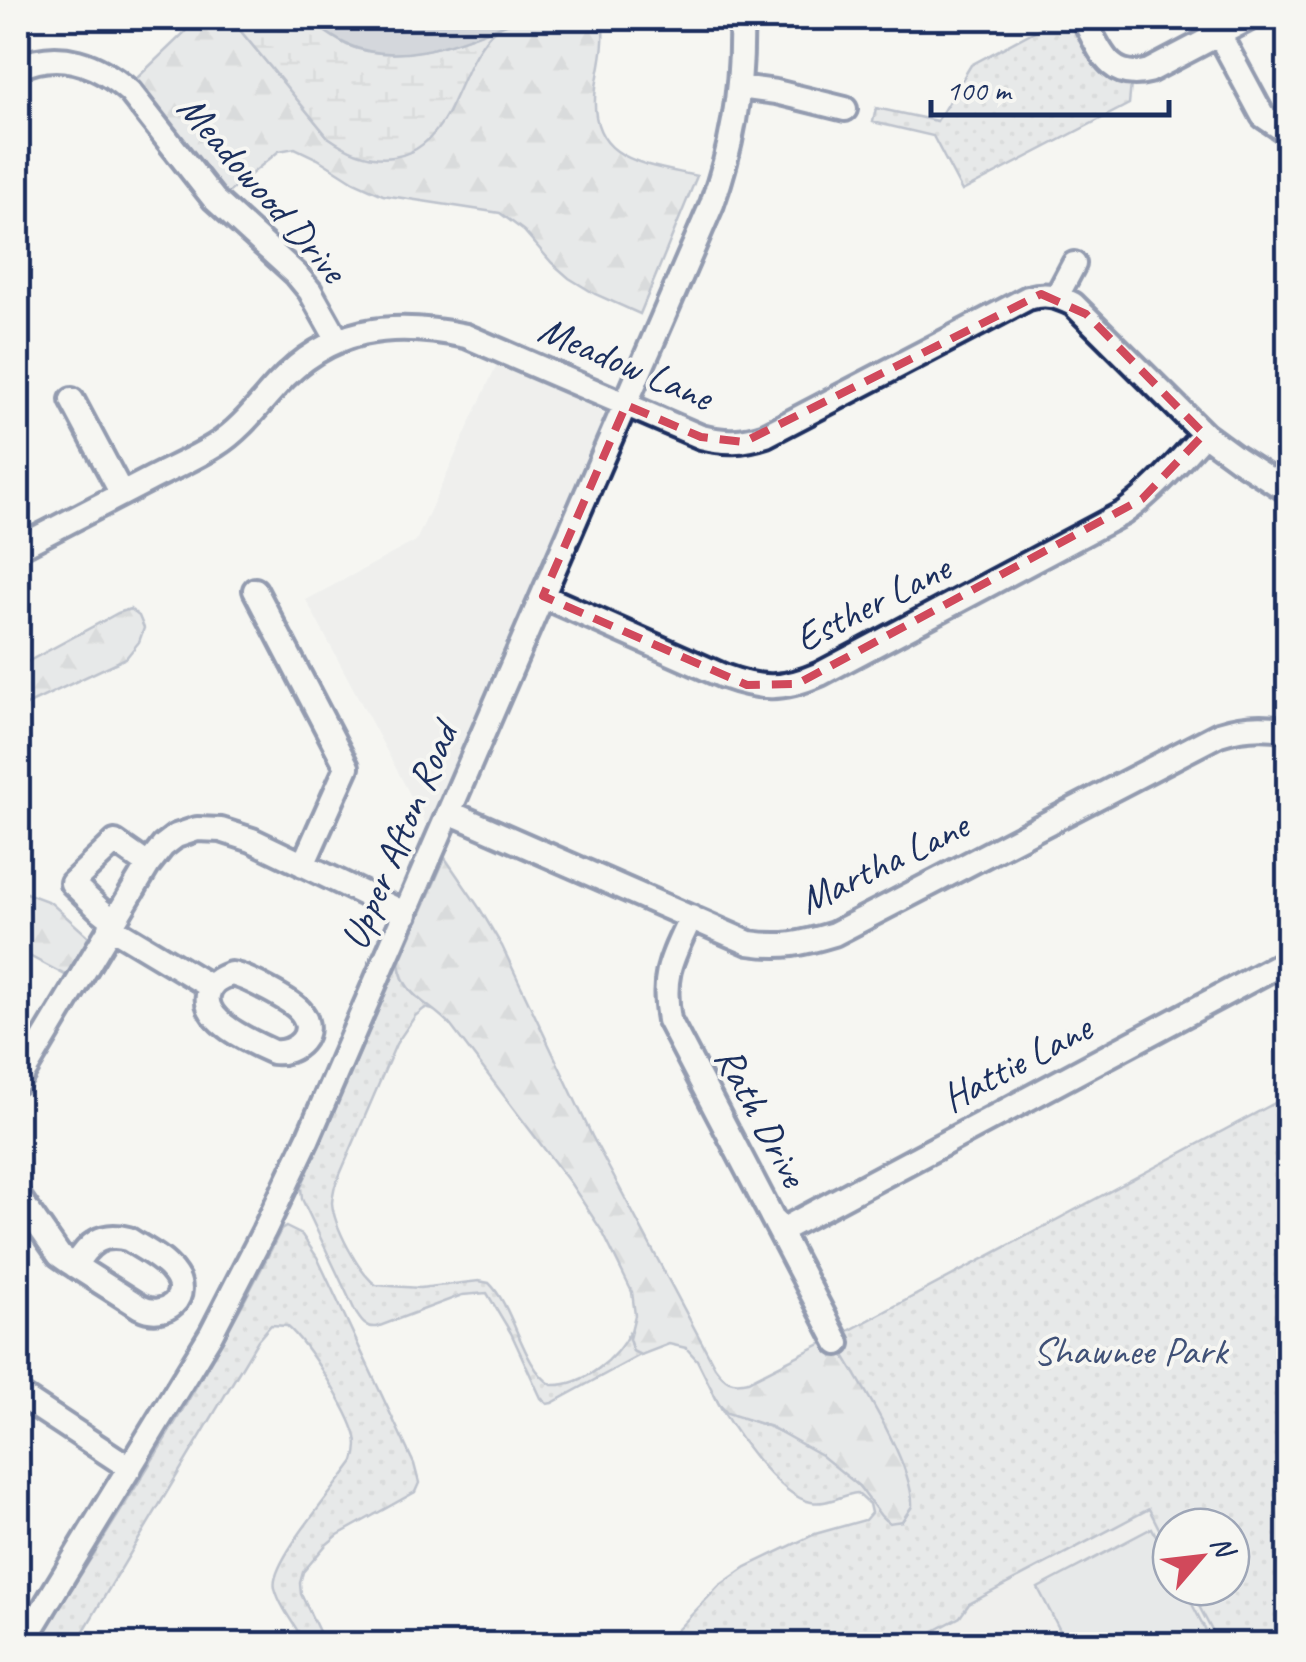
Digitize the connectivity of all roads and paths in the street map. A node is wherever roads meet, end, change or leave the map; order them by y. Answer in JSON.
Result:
{"nodes":[{"id":1,"x":741,"y":18,"type":"edge"},
{"id":2,"x":1083,"y":18,"type":"edge"},
{"id":3,"x":1250,"y":18,"type":"edge"},
{"id":4,"x":1219,"y":34,"type":"junction"},
{"id":5,"x":18,"y":68,"type":"edge"},
{"id":6,"x":740,"y":87,"type":"junction"},
{"id":7,"x":844,"y":109,"type":"dead end"},
{"id":8,"x":1288,"y":133,"type":"edge"},
{"id":9,"x":1074,"y":264,"type":"dead end"},
{"id":10,"x":1057,"y":296,"type":"junction"},
{"id":11,"x":338,"y":340,"type":"junction"},
{"id":12,"x":72,"y":400,"type":"dead end"},
{"id":13,"x":626,"y":404,"type":"junction"},
{"id":14,"x":1204,"y":434,"type":"junction"},
{"id":15,"x":1288,"y":491,"type":"edge"},
{"id":16,"x":122,"y":494,"type":"junction"},
{"id":17,"x":18,"y":548,"type":"edge"},
{"id":18,"x":255,"y":590,"type":"dead end"},
{"id":19,"x":543,"y":596,"type":"junction"},
{"id":20,"x":1288,"y":730,"type":"edge"},
{"id":21,"x":450,"y":812,"type":"junction"},
{"id":22,"x":148,"y":865,"type":"junction"},
{"id":23,"x":303,"y":865,"type":"junction"},
{"id":24,"x":406,"y":914,"type":"junction"},
{"id":25,"x":691,"y":917,"type":"junction"},
{"id":26,"x":113,"y":924,"type":"junction"},
{"id":27,"x":1288,"y":960,"type":"edge"},
{"id":28,"x":212,"y":986,"type":"dead end"},
{"id":29,"x":21,"y":1070,"type":"edge"},
{"id":30,"x":18,"y":1196,"type":"edge"},
{"id":31,"x":780,"y":1231,"type":"junction"},
{"id":32,"x":75,"y":1266,"type":"dead end"},
{"id":33,"x":838,"y":1343,"type":"dead end"},
{"id":34,"x":18,"y":1394,"type":"edge"},
{"id":35,"x":130,"y":1468,"type":"junction"},
{"id":36,"x":22,"y":1644,"type":"edge"}],
"edges":[{"from":1,"to":6,"type":"street","name":"Upper Afton Road"},
{"from":2,"to":4,"type":"street"},
{"from":3,"to":4,"type":"street"},
{"from":4,"to":8,"type":"street"},
{"from":5,"to":11,"type":"street","name":"Meadowood Drive"},
{"from":6,"to":7,"type":"street"},
{"from":6,"to":13,"type":"street","name":"Upper Afton Road"},
{"from":9,"to":10,"type":"street"},
{"from":10,"to":13,"type":"street","name":"Meadow Lane"},
{"from":10,"to":14,"type":"street"},
{"from":11,"to":13,"type":"street","name":"Meadow Lane"},
{"from":11,"to":16,"type":"street","name":"Meadow Lane"},
{"from":12,"to":16,"type":"street"},
{"from":13,"to":19,"type":"street","name":"Upper Afton Road"},
{"from":14,"to":15,"type":"street"},
{"from":14,"to":19,"type":"street","name":"Esther Lane"},
{"from":16,"to":17,"type":"street","name":"Meadow Lane"},
{"from":18,"to":23,"type":"street"},
{"from":19,"to":21,"type":"street","name":"Upper Afton Road"},
{"from":20,"to":25,"type":"street","name":"Martha Lane"},
{"from":21,"to":24,"type":"street","name":"Upper Afton Road"},
{"from":21,"to":25,"type":"street","name":"Martha Lane"},
{"from":22,"to":23,"type":"street"},
{"from":22,"to":26,"type":"street"},
{"from":22,"to":26,"type":"street"},
{"from":23,"to":24,"type":"street"},
{"from":24,"to":35,"type":"street","name":"Upper Afton Road"},
{"from":25,"to":31,"type":"street","name":"Rath Drive"},
{"from":26,"to":28,"type":"street"},
{"from":26,"to":29,"type":"street"},
{"from":27,"to":31,"type":"street","name":"Hattie Lane"},
{"from":30,"to":32,"type":"street"},
{"from":31,"to":33,"type":"street","name":"Rath Drive"},
{"from":34,"to":35,"type":"street"},
{"from":35,"to":36,"type":"street","name":"Upper Afton Road"}]}
